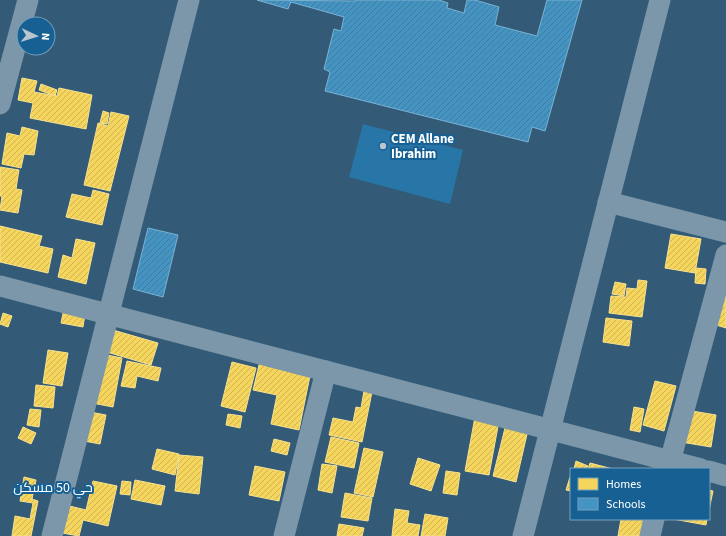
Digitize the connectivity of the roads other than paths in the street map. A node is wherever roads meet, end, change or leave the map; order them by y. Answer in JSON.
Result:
{"nodes":[{"id":1,"x":28,"y":0,"type":"edge"},
{"id":2,"x":189,"y":0,"type":"edge"},
{"id":3,"x":660,"y":0,"type":"edge"},
{"id":4,"x":0,"y":104,"type":"edge"},
{"id":5,"x":608,"y":202,"type":"junction"},
{"id":6,"x":726,"y":232,"type":"edge"},
{"id":7,"x":726,"y":255,"type":"edge"},
{"id":8,"x":0,"y":286,"type":"edge"},
{"id":9,"x":109,"y":314,"type":"junction"},
{"id":10,"x":326,"y":371,"type":"junction"},
{"id":11,"x":550,"y":430,"type":"junction"},
{"id":12,"x":669,"y":465,"type":"edge"},
{"id":13,"x":693,"y":468,"type":"edge"},
{"id":14,"x":710,"y":471,"type":"edge"},
{"id":15,"x":726,"y":476,"type":"edge"},
{"id":16,"x":654,"y":520,"type":"edge"},
{"id":17,"x":52,"y":536,"type":"edge"},
{"id":18,"x":284,"y":536,"type":"edge"},
{"id":19,"x":522,"y":536,"type":"edge"},
{"id":20,"x":650,"y":536,"type":"edge"}],
"edges":[{"from":1,"to":4,"type":"street"},
{"from":2,"to":9,"type":"street"},
{"from":3,"to":5,"type":"street"},
{"from":5,"to":6,"type":"street"},
{"from":5,"to":11,"type":"street"},
{"from":7,"to":12,"type":"street"},
{"from":8,"to":9,"type":"street"},
{"from":9,"to":10,"type":"street"},
{"from":9,"to":17,"type":"street"},
{"from":10,"to":11,"type":"street"},
{"from":10,"to":18,"type":"street"},
{"from":11,"to":12,"type":"street"},
{"from":11,"to":19,"type":"street"},
{"from":12,"to":13,"type":"street"},
{"from":14,"to":15,"type":"street"},
{"from":16,"to":20,"type":"street"}]}
